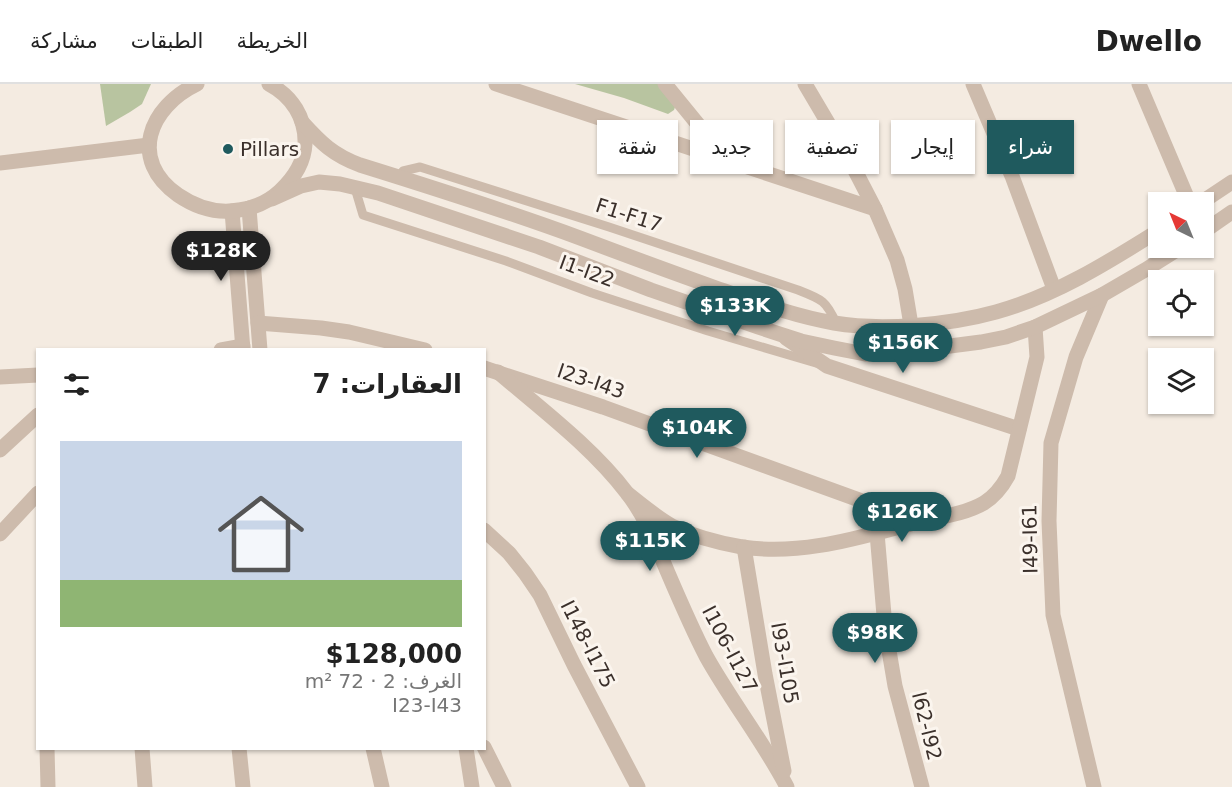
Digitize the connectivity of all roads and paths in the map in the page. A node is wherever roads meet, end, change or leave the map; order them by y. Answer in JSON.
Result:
{"nodes":[{"id":1,"x":183,"y":84,"type":"edge"},
{"id":2,"x":197,"y":84,"type":"edge"},
{"id":3,"x":269,"y":84,"type":"edge"},
{"id":4,"x":496,"y":84,"type":"edge"},
{"id":5,"x":665,"y":84,"type":"edge"},
{"id":6,"x":805,"y":84,"type":"edge"},
{"id":7,"x":973,"y":84,"type":"edge"},
{"id":8,"x":1139,"y":84,"type":"edge"},
{"id":9,"x":175,"y":98,"type":"junction"},
{"id":10,"x":694,"y":120,"type":"edge"},
{"id":11,"x":302,"y":122,"type":"junction"},
{"id":12,"x":149,"y":145,"type":"junction"},
{"id":13,"x":690,"y":148,"type":"edge"},
{"id":14,"x":0,"y":163,"type":"edge"},
{"id":15,"x":769,"y":174,"type":"edge"},
{"id":16,"x":399,"y":177,"type":"junction"},
{"id":17,"x":1232,"y":182,"type":"edge"},
{"id":18,"x":355,"y":188,"type":"junction"},
{"id":19,"x":1185,"y":192,"type":"edge"},
{"id":20,"x":1214,"y":194,"type":"edge"},
{"id":21,"x":272,"y":199,"type":"junction"},
{"id":22,"x":249,"y":208,"type":"junction"},
{"id":23,"x":875,"y":209,"type":"junction"},
{"id":24,"x":232,"y":211,"type":"junction"},
{"id":25,"x":1232,"y":212,"type":"edge"},
{"id":26,"x":1214,"y":224,"type":"edge"},
{"id":27,"x":1148,"y":237,"type":"edge"},
{"id":28,"x":1164,"y":258,"type":"edge"},
{"id":29,"x":1054,"y":289,"type":"junction"},
{"id":30,"x":1102,"y":295,"type":"junction"},
{"id":31,"x":1025,"y":301,"type":"junction"},
{"id":32,"x":258,"y":323,"type":"junction"},
{"id":33,"x":836,"y":323,"type":"junction"},
{"id":34,"x":911,"y":325,"type":"junction"},
{"id":35,"x":1035,"y":327,"type":"junction"},
{"id":36,"x":779,"y":334,"type":"junction"},
{"id":37,"x":243,"y":348,"type":"edge"},
{"id":38,"x":260,"y":348,"type":"edge"},
{"id":39,"x":417,"y":348,"type":"edge"},
{"id":40,"x":827,"y":366,"type":"junction"},
{"id":41,"x":491,"y":370,"type":"edge"},
{"id":42,"x":36,"y":375,"type":"edge"},
{"id":43,"x":0,"y":377,"type":"edge"},
{"id":44,"x":36,"y":417,"type":"edge"},
{"id":45,"x":1019,"y":429,"type":"junction"},
{"id":46,"x":0,"y":450,"type":"edge"},
{"id":47,"x":628,"y":494,"type":"junction"},
{"id":48,"x":36,"y":495,"type":"edge"},
{"id":49,"x":920,"y":522,"type":"junction"},
{"id":50,"x":486,"y":532,"type":"edge"},
{"id":51,"x":877,"y":533,"type":"junction"},
{"id":52,"x":0,"y":534,"type":"edge"},
{"id":53,"x":744,"y":547,"type":"junction"},
{"id":54,"x":47,"y":750,"type":"edge"},
{"id":55,"x":142,"y":750,"type":"edge"},
{"id":56,"x":239,"y":750,"type":"edge"},
{"id":57,"x":373,"y":750,"type":"edge"},
{"id":58,"x":466,"y":750,"type":"edge"},
{"id":59,"x":486,"y":750,"type":"edge"},
{"id":60,"x":48,"y":787,"type":"edge"},
{"id":61,"x":145,"y":787,"type":"edge"},
{"id":62,"x":243,"y":787,"type":"edge"},
{"id":63,"x":382,"y":787,"type":"edge"},
{"id":64,"x":472,"y":787,"type":"edge"},
{"id":65,"x":504,"y":787,"type":"edge"},
{"id":66,"x":639,"y":787,"type":"edge"},
{"id":67,"x":787,"y":787,"type":"edge"},
{"id":68,"x":922,"y":787,"type":"edge"},
{"id":69,"x":1094,"y":787,"type":"edge"}],
"edges":[{"from":1,"to":9,"type":"street"},
{"from":2,"to":9,"type":"street"},
{"from":3,"to":11,"type":"street"},
{"from":4,"to":13,"type":"street"},
{"from":5,"to":10,"type":"street"},
{"from":6,"to":23,"type":"street"},
{"from":7,"to":29,"type":"street"},
{"from":8,"to":19,"type":"street"},
{"from":9,"to":12,"type":"street"},
{"from":11,"to":16,"type":"street"},
{"from":11,"to":21,"type":"street"},
{"from":12,"to":14,"type":"street"},
{"from":12,"to":24,"type":"street"},
{"from":15,"to":23,"type":"street"},
{"from":16,"to":33,"type":"street"},
{"from":16,"to":33,"type":"lane","name":"F1-F17"},
{"from":17,"to":20,"type":"street"},
{"from":18,"to":21,"type":"street"},
{"from":18,"to":36,"type":"street"},
{"from":18,"to":40,"type":"lane","name":"I1-I22"},
{"from":21,"to":22,"type":"street"},
{"from":22,"to":24,"type":"street"},
{"from":22,"to":32,"type":"street"},
{"from":23,"to":34,"type":"street"},
{"from":24,"to":37,"type":"street"},
{"from":25,"to":26,"type":"street"},
{"from":27,"to":29,"type":"street"},
{"from":28,"to":30,"type":"street"},
{"from":29,"to":31,"type":"street"},
{"from":30,"to":35,"type":"street"},
{"from":30,"to":69,"type":"street","name":"I49-I61"},
{"from":31,"to":34,"type":"street"},
{"from":31,"to":35,"type":"street"},
{"from":32,"to":38,"type":"street"},
{"from":32,"to":39,"type":"street"},
{"from":33,"to":34,"type":"street"},
{"from":35,"to":36,"type":"street"},
{"from":35,"to":45,"type":"street"},
{"from":36,"to":40,"type":"street"},
{"from":40,"to":45,"type":"street"},
{"from":41,"to":47,"type":"street","name":"I106-I127"},
{"from":41,"to":49,"type":"street","name":"I23-I43"},
{"from":42,"to":43,"type":"street"},
{"from":44,"to":46,"type":"street"},
{"from":45,"to":49,"type":"street"},
{"from":47,"to":53,"type":"street"},
{"from":47,"to":67,"type":"street","name":"I106-I127"},
{"from":48,"to":52,"type":"street"},
{"from":49,"to":51,"type":"street"},
{"from":50,"to":66,"type":"street","name":"I148-I175"},
{"from":51,"to":53,"type":"street"},
{"from":51,"to":68,"type":"street","name":"I62-I92"},
{"from":53,"to":67,"type":"street","name":"I93-I105"},
{"from":54,"to":60,"type":"street"},
{"from":55,"to":61,"type":"street"},
{"from":56,"to":62,"type":"street"},
{"from":57,"to":63,"type":"street"},
{"from":58,"to":64,"type":"street"},
{"from":59,"to":65,"type":"street"}]}
